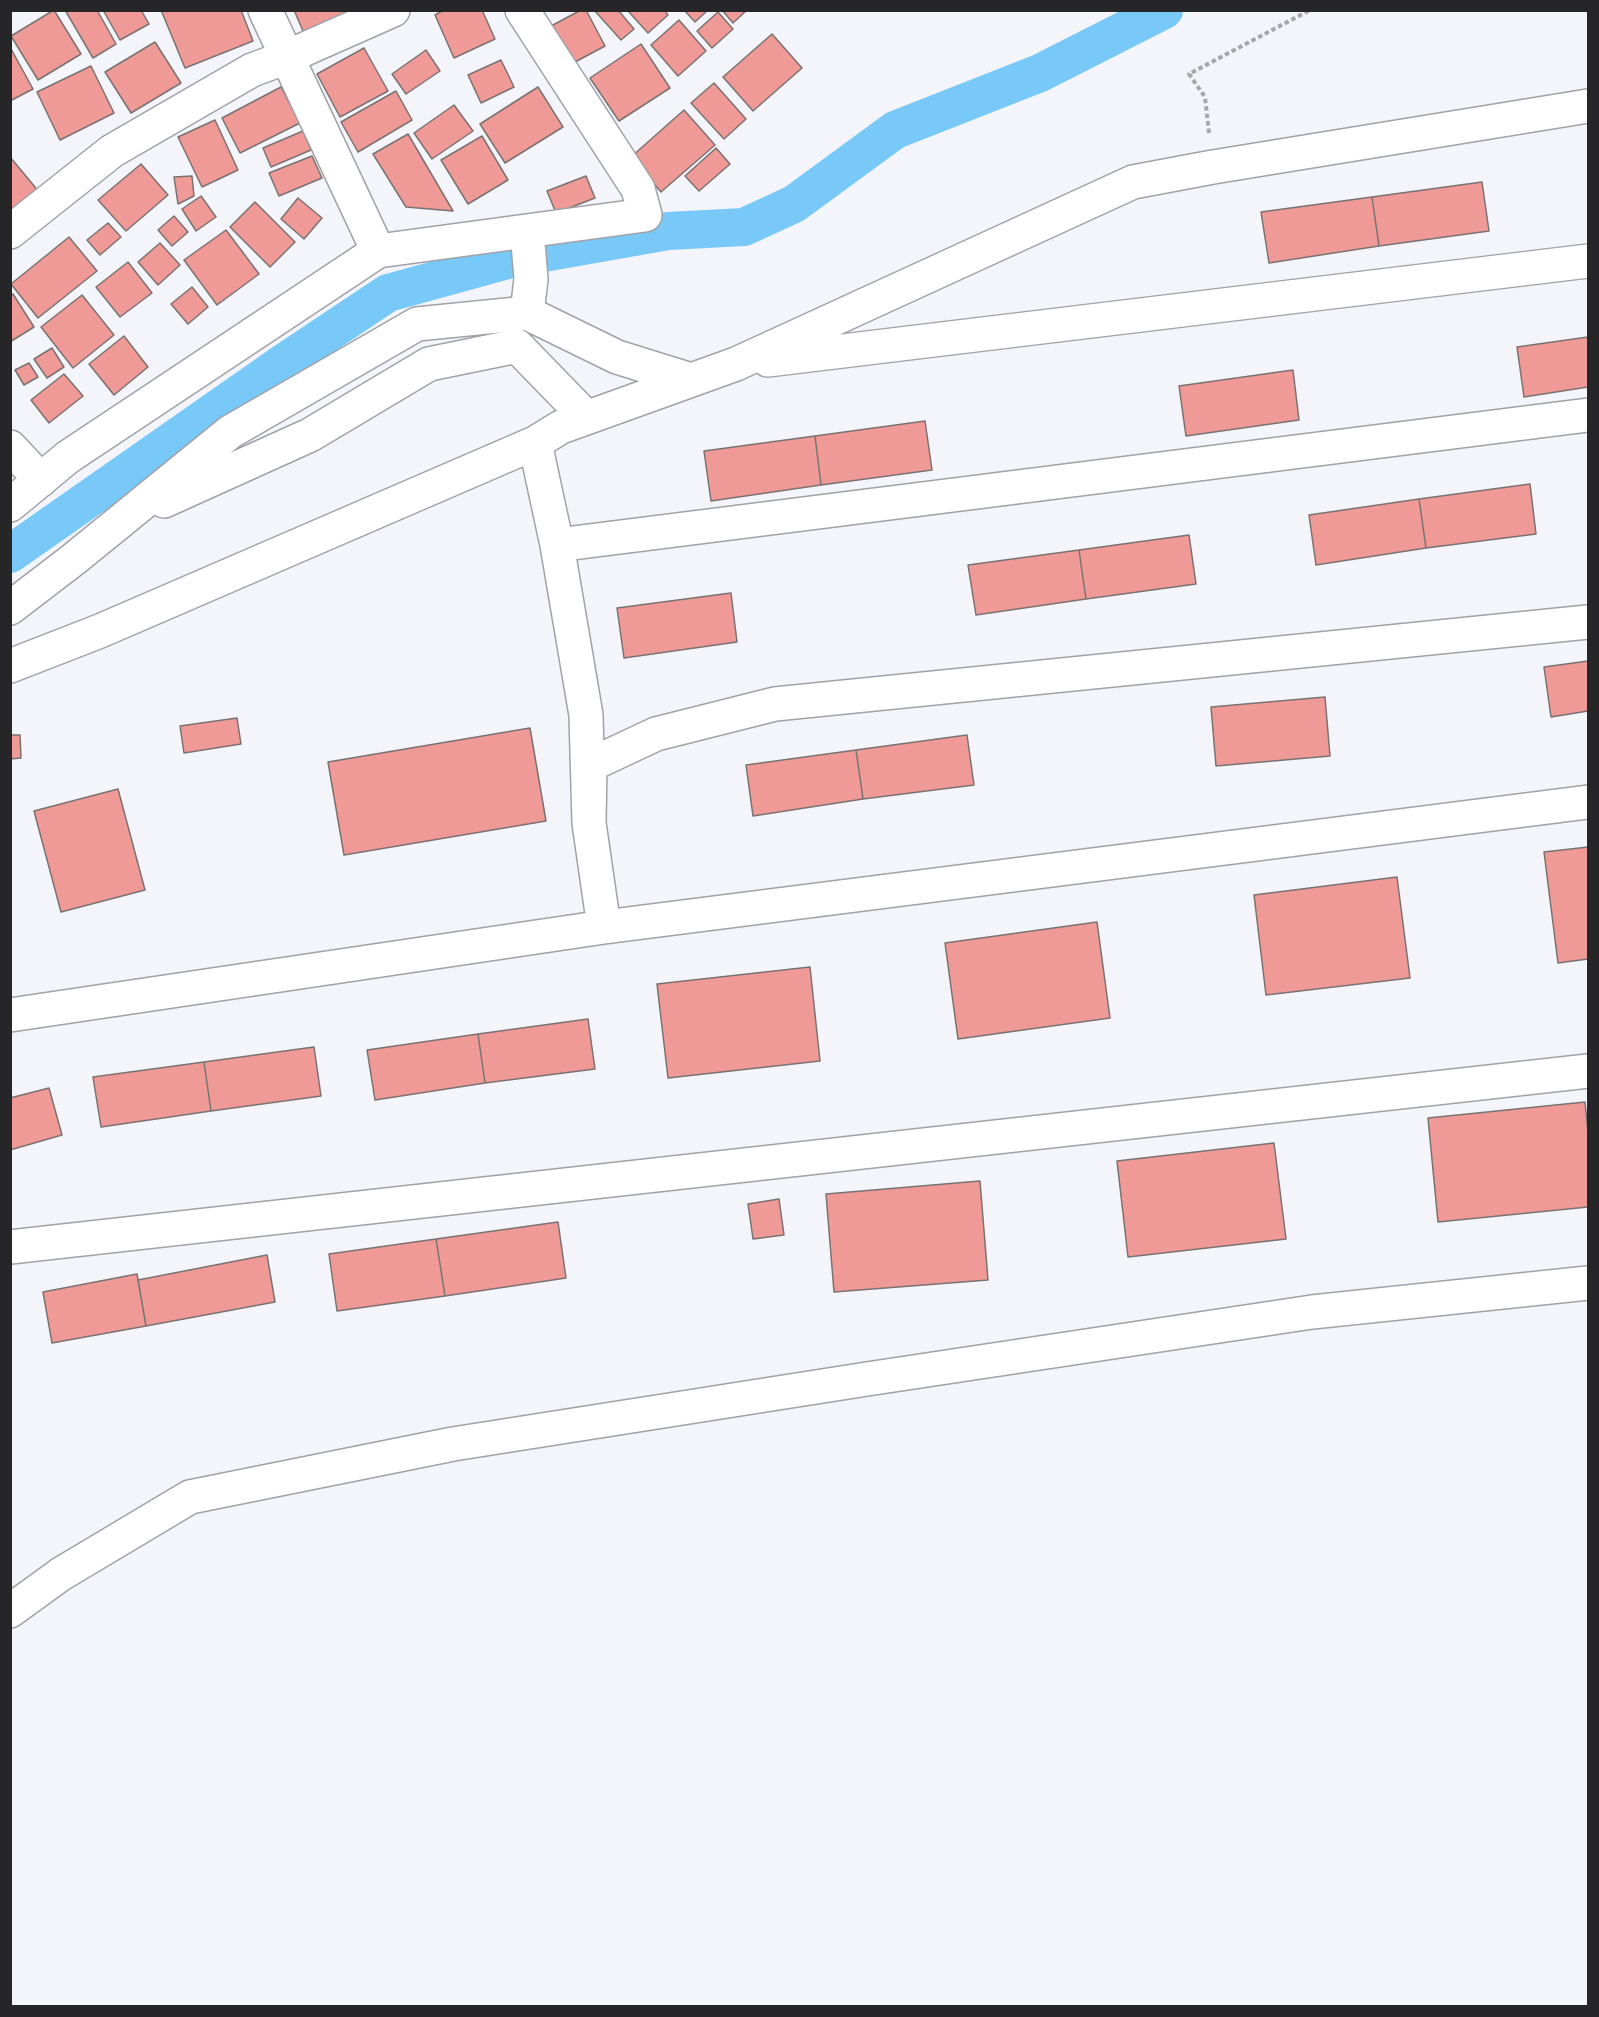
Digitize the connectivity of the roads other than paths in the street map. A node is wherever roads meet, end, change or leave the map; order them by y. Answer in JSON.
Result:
{"nodes":[{"id":1,"x":265,"y":10,"type":"edge"},
{"id":2,"x":393,"y":10,"type":"edge"},
{"id":3,"x":522,"y":10,"type":"edge"},
{"id":4,"x":287,"y":57,"type":"junction"},
{"id":5,"x":1588,"y":106,"type":"edge"},
{"id":6,"x":10,"y":232,"type":"edge"},
{"id":7,"x":528,"y":235,"type":"junction"},
{"id":8,"x":378,"y":251,"type":"junction"},
{"id":9,"x":1588,"y":261,"type":"edge"},
{"id":10,"x":526,"y":313,"type":"junction"},
{"id":11,"x":736,"y":364,"type":"junction"},
{"id":12,"x":691,"y":380,"type":"junction"},
{"id":13,"x":1588,"y":415,"type":"edge"},
{"id":14,"x":586,"y":417,"type":"junction"},
{"id":15,"x":535,"y":444,"type":"junction"},
{"id":16,"x":10,"y":447,"type":"edge"},
{"id":17,"x":41,"y":480,"type":"junction"},
{"id":18,"x":10,"y":505,"type":"edge"},
{"id":19,"x":123,"y":519,"type":"junction"},
{"id":20,"x":557,"y":545,"type":"junction"},
{"id":21,"x":10,"y":608,"type":"edge"},
{"id":22,"x":1588,"y":622,"type":"edge"},
{"id":23,"x":10,"y":666,"type":"edge"},
{"id":24,"x":1588,"y":802,"type":"edge"},
{"id":25,"x":588,"y":823,"type":"junction"},
{"id":26,"x":604,"y":927,"type":"junction"},
{"id":27,"x":10,"y":1015,"type":"edge"},
{"id":28,"x":1588,"y":1071,"type":"edge"},
{"id":29,"x":10,"y":1247,"type":"edge"},
{"id":30,"x":1588,"y":1283,"type":"edge"},
{"id":31,"x":10,"y":1611,"type":"edge"}],
"edges":[{"from":1,"to":4,"type":"street"},
{"from":2,"to":4,"type":"street"},
{"from":3,"to":7,"type":"street"},
{"from":4,"to":6,"type":"street"},
{"from":4,"to":8,"type":"street"},
{"from":5,"to":11,"type":"street"},
{"from":7,"to":8,"type":"street"},
{"from":7,"to":10,"type":"street"},
{"from":8,"to":17,"type":"street"},
{"from":9,"to":11,"type":"street"},
{"from":10,"to":12,"type":"street"},
{"from":10,"to":19,"type":"street"},
{"from":11,"to":12,"type":"street"},
{"from":12,"to":14,"type":"street"},
{"from":13,"to":20,"type":"street"},
{"from":14,"to":15,"type":"street"},
{"from":14,"to":19,"type":"street"},
{"from":15,"to":20,"type":"street"},
{"from":15,"to":23,"type":"street"},
{"from":16,"to":17,"type":"street"},
{"from":17,"to":18,"type":"street"},
{"from":19,"to":21,"type":"street"},
{"from":20,"to":25,"type":"street"},
{"from":22,"to":25,"type":"street"},
{"from":24,"to":26,"type":"street"},
{"from":25,"to":26,"type":"street"},
{"from":26,"to":27,"type":"street"},
{"from":28,"to":29,"type":"street"},
{"from":30,"to":31,"type":"street"}]}
